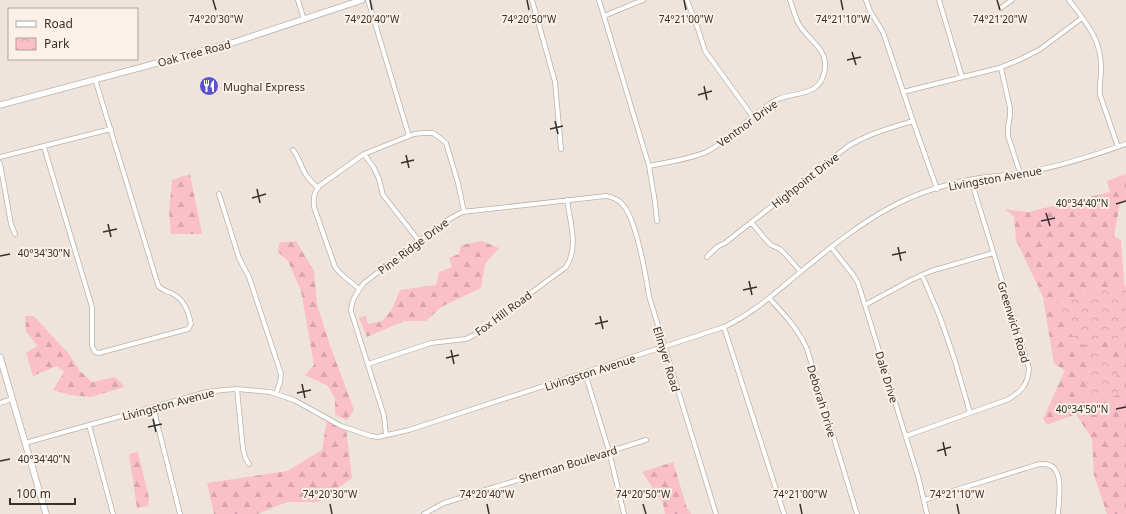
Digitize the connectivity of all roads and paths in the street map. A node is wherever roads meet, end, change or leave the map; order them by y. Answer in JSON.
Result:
{"nodes":[{"id":1,"x":298,"y":0,"type":"edge"},
{"id":2,"x":362,"y":0,"type":"edge"},
{"id":3,"x":368,"y":0,"type":"edge"},
{"id":4,"x":532,"y":0,"type":"edge"},
{"id":5,"x":599,"y":0,"type":"edge"},
{"id":6,"x":644,"y":0,"type":"edge"},
{"id":7,"x":687,"y":0,"type":"edge"},
{"id":8,"x":790,"y":0,"type":"edge"},
{"id":9,"x":866,"y":0,"type":"edge"},
{"id":10,"x":939,"y":0,"type":"edge"},
{"id":11,"x":1012,"y":0,"type":"edge"},
{"id":12,"x":1069,"y":0,"type":"edge"},
{"id":13,"x":1002,"y":8,"type":"dead end"},
{"id":14,"x":604,"y":16,"type":"junction"},
{"id":15,"x":1082,"y":18,"type":"junction"},
{"id":16,"x":304,"y":20,"type":"junction"},
{"id":17,"x":1001,"y":68,"type":"junction"},
{"id":18,"x":962,"y":77,"type":"junction"},
{"id":19,"x":95,"y":79,"type":"junction"},
{"id":20,"x":903,"y":92,"type":"junction"},
{"id":21,"x":0,"y":105,"type":"edge"},
{"id":22,"x":753,"y":118,"type":"junction"},
{"id":23,"x":913,"y":121,"type":"junction"},
{"id":24,"x":111,"y":129,"type":"junction"},
{"id":25,"x":409,"y":136,"type":"junction"},
{"id":26,"x":1126,"y":144,"type":"edge"},
{"id":27,"x":44,"y":147,"type":"junction"},
{"id":28,"x":1118,"y":148,"type":"junction"},
{"id":29,"x":561,"y":149,"type":"dead end"},
{"id":30,"x":293,"y":150,"type":"dead end"},
{"id":31,"x":364,"y":154,"type":"junction"},
{"id":32,"x":0,"y":157,"type":"edge"},
{"id":33,"x":0,"y":163,"type":"edge"},
{"id":34,"x":649,"y":166,"type":"junction"},
{"id":35,"x":1020,"y":173,"type":"junction"},
{"id":36,"x":971,"y":180,"type":"junction"},
{"id":37,"x":318,"y":188,"type":"junction"},
{"id":38,"x":937,"y":188,"type":"junction"},
{"id":39,"x":219,"y":194,"type":"dead end"},
{"id":40,"x":567,"y":200,"type":"junction"},
{"id":41,"x":622,"y":203,"type":"joint"},
{"id":42,"x":464,"y":212,"type":"junction"},
{"id":43,"x":657,"y":220,"type":"dead end"},
{"id":44,"x":752,"y":222,"type":"junction"},
{"id":45,"x":15,"y":234,"type":"dead end"},
{"id":46,"x":419,"y":241,"type":"junction"},
{"id":47,"x":831,"y":247,"type":"junction"},
{"id":48,"x":993,"y":253,"type":"junction"},
{"id":49,"x":707,"y":257,"type":"dead end"},
{"id":50,"x":801,"y":272,"type":"junction"},
{"id":51,"x":922,"y":275,"type":"junction"},
{"id":52,"x":359,"y":289,"type":"junction"},
{"id":53,"x":769,"y":298,"type":"junction"},
{"id":54,"x":865,"y":305,"type":"junction"},
{"id":55,"x":724,"y":327,"type":"junction"},
{"id":56,"x":664,"y":348,"type":"junction"},
{"id":57,"x":0,"y":357,"type":"edge"},
{"id":58,"x":368,"y":364,"type":"junction"},
{"id":59,"x":584,"y":373,"type":"junction"},
{"id":60,"x":237,"y":389,"type":"junction"},
{"id":61,"x":276,"y":394,"type":"junction"},
{"id":62,"x":12,"y":399,"type":"junction"},
{"id":63,"x":0,"y":403,"type":"edge"},
{"id":64,"x":153,"y":407,"type":"junction"},
{"id":65,"x":970,"y":413,"type":"junction"},
{"id":66,"x":89,"y":425,"type":"junction"},
{"id":67,"x":386,"y":435,"type":"junction"},
{"id":68,"x":906,"y":436,"type":"junction"},
{"id":69,"x":646,"y":440,"type":"dead end"},
{"id":70,"x":25,"y":443,"type":"junction"},
{"id":71,"x":609,"y":451,"type":"junction"},
{"id":72,"x":249,"y":464,"type":"dead end"},
{"id":73,"x":924,"y":500,"type":"junction"},
{"id":74,"x":46,"y":514,"type":"edge"},
{"id":75,"x":113,"y":514,"type":"edge"},
{"id":76,"x":180,"y":514,"type":"edge"},
{"id":77,"x":424,"y":514,"type":"edge"},
{"id":78,"x":624,"y":514,"type":"edge"},
{"id":79,"x":716,"y":514,"type":"edge"},
{"id":80,"x":784,"y":514,"type":"edge"},
{"id":81,"x":857,"y":514,"type":"edge"},
{"id":82,"x":928,"y":514,"type":"edge"},
{"id":83,"x":1058,"y":514,"type":"edge"}],
"edges":[{"from":1,"to":16,"type":"street"},
{"from":2,"to":16,"type":"main road","name":"Oak Tree Road"},
{"from":3,"to":25,"type":"street"},
{"from":4,"to":29,"type":"street"},
{"from":5,"to":14,"type":"street"},
{"from":6,"to":14,"type":"street"},
{"from":7,"to":22,"type":"street"},
{"from":8,"to":22,"type":"street","name":"Ventnor Drive"},
{"from":9,"to":20,"type":"street"},
{"from":10,"to":18,"type":"street"},
{"from":11,"to":13,"type":"street"},
{"from":12,"to":15,"type":"street"},
{"from":14,"to":34,"type":"street"},
{"from":15,"to":17,"type":"street"},
{"from":15,"to":28,"type":"street"},
{"from":16,"to":19,"type":"main road","name":"Oak Tree Road"},
{"from":17,"to":18,"type":"street"},
{"from":17,"to":35,"type":"street"},
{"from":18,"to":20,"type":"street"},
{"from":19,"to":21,"type":"main road","name":"Oak Tree Road"},
{"from":19,"to":24,"type":"street"},
{"from":20,"to":23,"type":"street"},
{"from":22,"to":34,"type":"street","name":"Ventnor Drive"},
{"from":23,"to":38,"type":"street"},
{"from":23,"to":44,"type":"street","name":"Highpoint Drive"},
{"from":24,"to":27,"type":"street"},
{"from":24,"to":27,"type":"street"},
{"from":25,"to":31,"type":"street"},
{"from":25,"to":42,"type":"street"},
{"from":26,"to":28,"type":"street","name":"Livingston Avenue"},
{"from":27,"to":32,"type":"street"},
{"from":28,"to":35,"type":"street","name":"Livingston Avenue"},
{"from":30,"to":37,"type":"street"},
{"from":31,"to":37,"type":"street"},
{"from":31,"to":46,"type":"street"},
{"from":33,"to":45,"type":"street"},
{"from":34,"to":43,"type":"street"},
{"from":35,"to":36,"type":"street","name":"Livingston Avenue"},
{"from":36,"to":38,"type":"street","name":"Livingston Avenue"},
{"from":36,"to":48,"type":"street","name":"Greenwich Road"},
{"from":37,"to":52,"type":"street"},
{"from":38,"to":47,"type":"street","name":"Livingston Avenue"},
{"from":39,"to":61,"type":"street"},
{"from":40,"to":41,"type":"street","name":"Pine Ridge Drive"},
{"from":40,"to":42,"type":"street","name":"Pine Ridge Drive"},
{"from":40,"to":58,"type":"street","name":"Fox Hill Road"},
{"from":41,"to":56,"type":"street","name":"Ellmyer Road"},
{"from":42,"to":46,"type":"street","name":"Pine Ridge Drive"},
{"from":44,"to":49,"type":"street","name":"Highpoint Drive"},
{"from":44,"to":50,"type":"street"},
{"from":46,"to":52,"type":"street","name":"Pine Ridge Drive"},
{"from":47,"to":50,"type":"street","name":"Livingston Avenue"},
{"from":47,"to":54,"type":"street","name":"Dale Drive"},
{"from":48,"to":51,"type":"street"},
{"from":48,"to":65,"type":"street","name":"Greenwich Road"},
{"from":50,"to":53,"type":"street","name":"Livingston Avenue"},
{"from":51,"to":54,"type":"street"},
{"from":51,"to":65,"type":"street"},
{"from":52,"to":58,"type":"street","name":"Pine Ridge Drive"},
{"from":53,"to":55,"type":"street","name":"Livingston Avenue"},
{"from":53,"to":81,"type":"street","name":"Deborah Drive"},
{"from":54,"to":68,"type":"street","name":"Dale Drive"},
{"from":55,"to":56,"type":"street","name":"Livingston Avenue"},
{"from":55,"to":80,"type":"street"},
{"from":56,"to":59,"type":"street","name":"Livingston Avenue"},
{"from":56,"to":79,"type":"street","name":"Ellmyer Road"},
{"from":57,"to":62,"type":"main road"},
{"from":58,"to":67,"type":"street","name":"Pine Ridge Drive"},
{"from":59,"to":67,"type":"street","name":"Livingston Avenue"},
{"from":59,"to":71,"type":"street"},
{"from":60,"to":61,"type":"street","name":"Livingston Avenue"},
{"from":60,"to":64,"type":"street","name":"Livingston Avenue"},
{"from":60,"to":72,"type":"street"},
{"from":61,"to":67,"type":"street","name":"Livingston Avenue"},
{"from":62,"to":63,"type":"street"},
{"from":62,"to":70,"type":"main road"},
{"from":64,"to":66,"type":"street","name":"Livingston Avenue"},
{"from":64,"to":76,"type":"street"},
{"from":65,"to":68,"type":"street","name":"Greenwich Road"},
{"from":66,"to":70,"type":"street","name":"Livingston Avenue"},
{"from":66,"to":75,"type":"street"},
{"from":68,"to":73,"type":"street","name":"Dale Drive"},
{"from":69,"to":71,"type":"street","name":"Sherman Boulevard"},
{"from":70,"to":74,"type":"main road"},
{"from":71,"to":77,"type":"street","name":"Sherman Boulevard"},
{"from":71,"to":78,"type":"street"},
{"from":73,"to":82,"type":"street","name":"Dale Drive"},
{"from":73,"to":83,"type":"street"}]}
